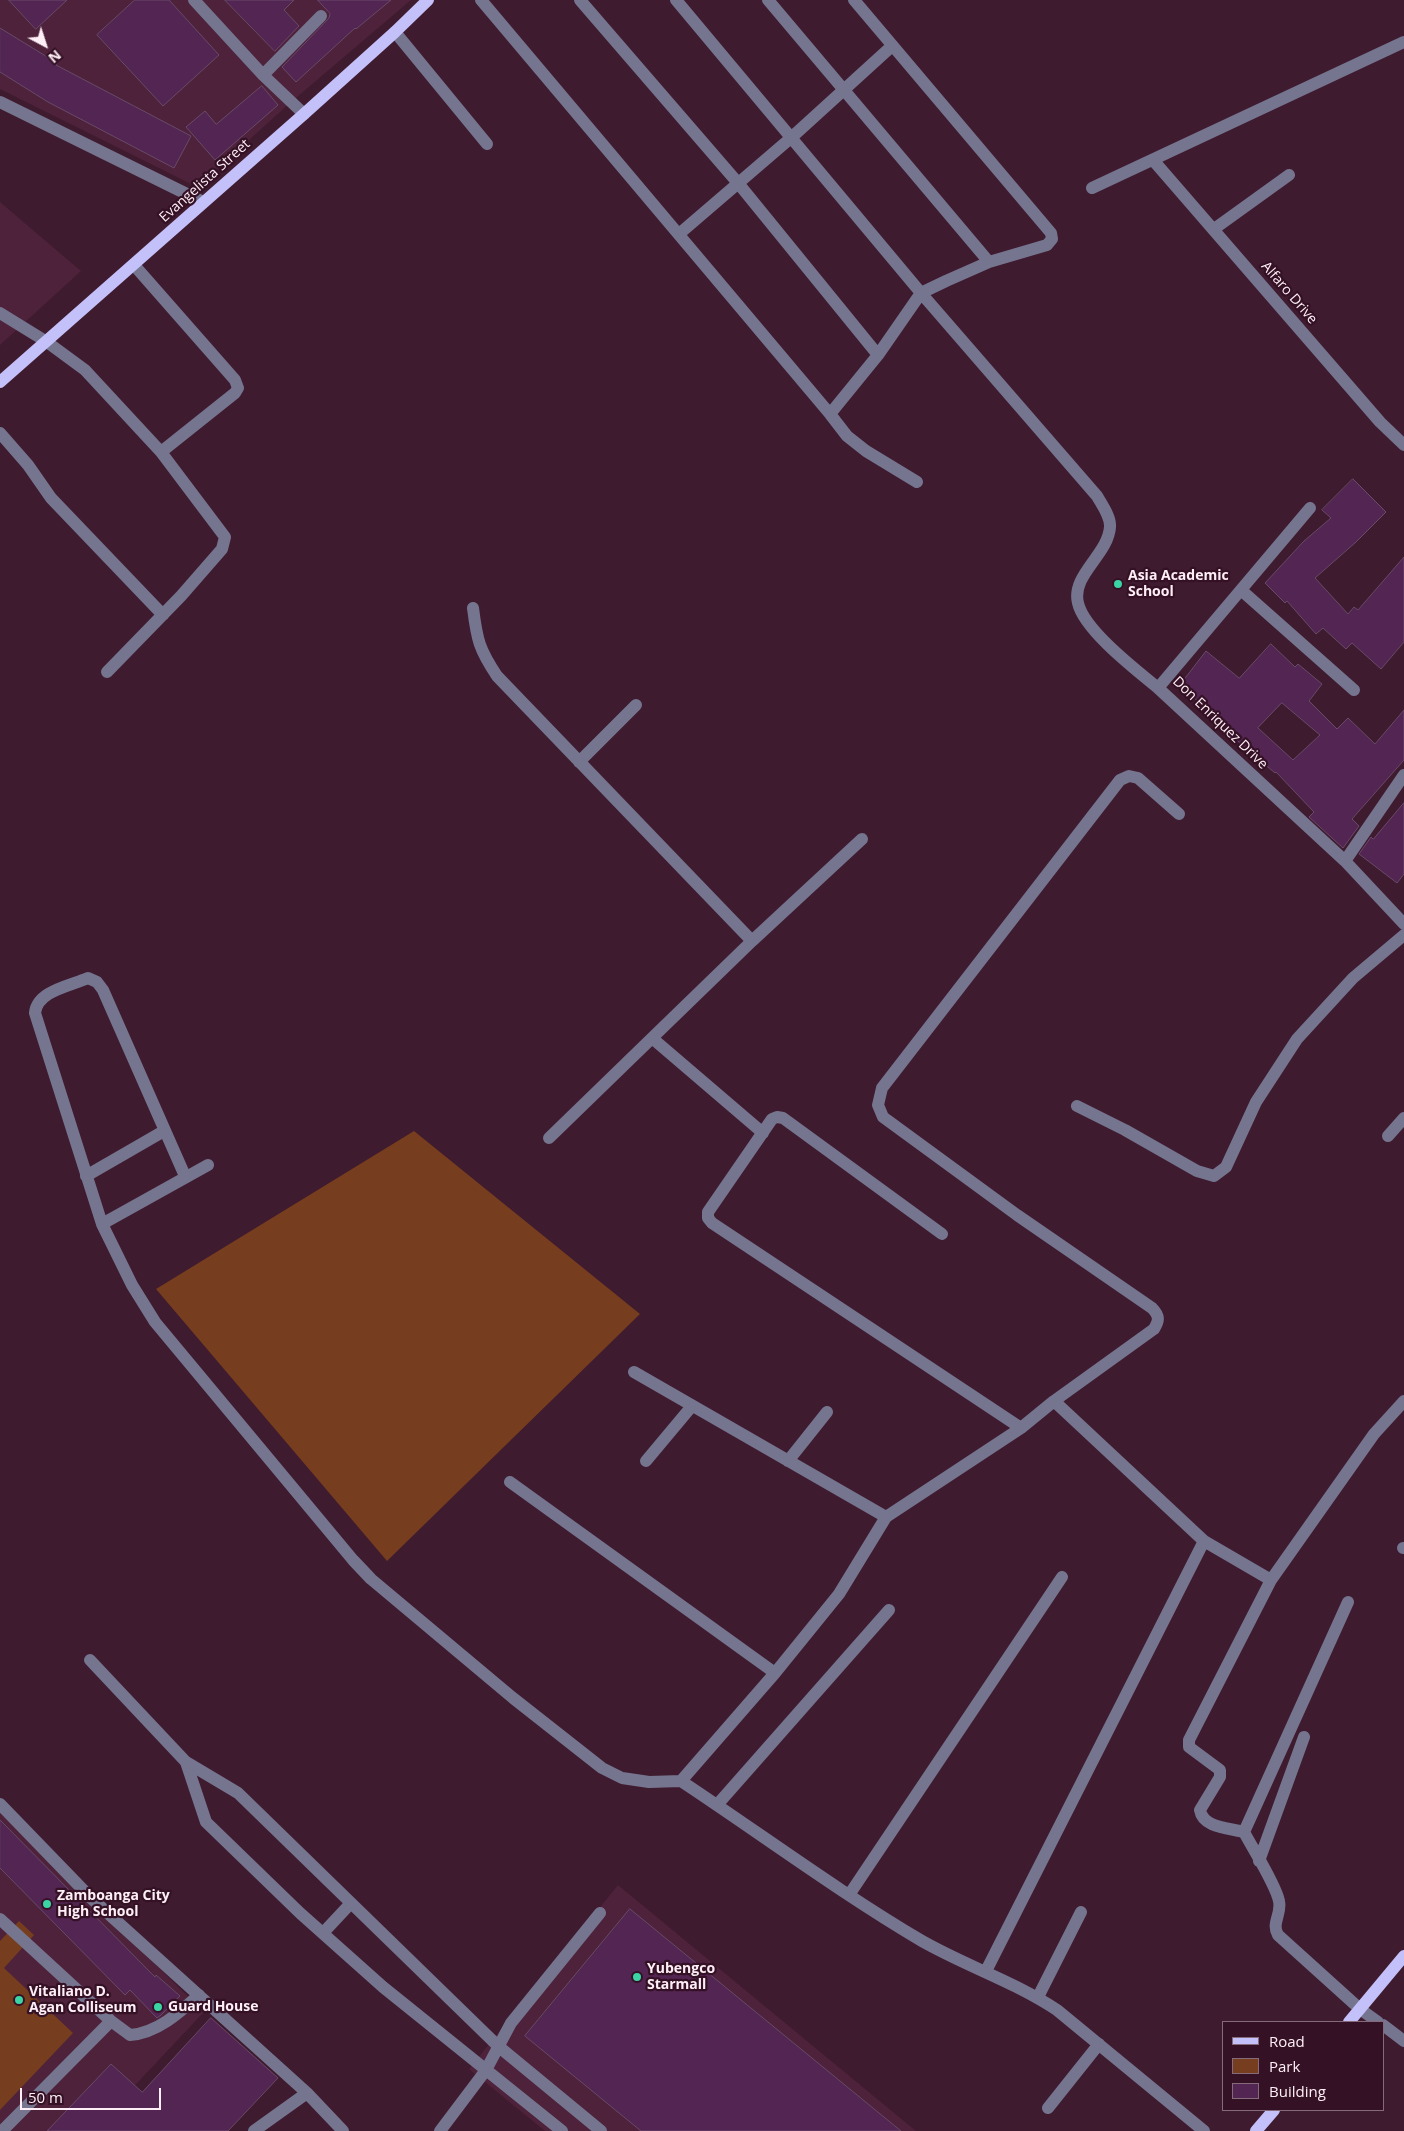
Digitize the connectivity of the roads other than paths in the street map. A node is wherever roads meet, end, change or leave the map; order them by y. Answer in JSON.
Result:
{"nodes":[{"id":1,"x":194,"y":0,"type":"edge"},
{"id":2,"x":428,"y":0,"type":"edge"},
{"id":3,"x":480,"y":0,"type":"edge"},
{"id":4,"x":580,"y":0,"type":"edge"},
{"id":5,"x":676,"y":0,"type":"edge"},
{"id":6,"x":768,"y":0,"type":"edge"},
{"id":7,"x":854,"y":0,"type":"edge"},
{"id":8,"x":321,"y":16,"type":"dead end"},
{"id":9,"x":395,"y":32,"type":"junction"},
{"id":10,"x":1404,"y":42,"type":"edge"},
{"id":11,"x":892,"y":46,"type":"junction"},
{"id":12,"x":263,"y":75,"type":"junction"},
{"id":13,"x":844,"y":91,"type":"junction"},
{"id":14,"x":0,"y":102,"type":"edge"},
{"id":15,"x":304,"y":114,"type":"junction"},
{"id":16,"x":792,"y":137,"type":"junction"},
{"id":17,"x":487,"y":144,"type":"dead end"},
{"id":18,"x":1153,"y":160,"type":"junction"},
{"id":19,"x":1289,"y":175,"type":"dead end"},
{"id":20,"x":738,"y":183,"type":"junction"},
{"id":21,"x":1092,"y":188,"type":"dead end"},
{"id":22,"x":203,"y":202,"type":"junction"},
{"id":23,"x":1214,"y":228,"type":"junction"},
{"id":24,"x":679,"y":234,"type":"junction"},
{"id":25,"x":989,"y":262,"type":"junction"},
{"id":26,"x":134,"y":264,"type":"junction"},
{"id":27,"x":922,"y":293,"type":"junction"},
{"id":28,"x":0,"y":313,"type":"edge"},
{"id":29,"x":47,"y":342,"type":"junction"},
{"id":30,"x":878,"y":355,"type":"junction"},
{"id":31,"x":0,"y":382,"type":"edge"},
{"id":32,"x":830,"y":414,"type":"junction"},
{"id":33,"x":0,"y":433,"type":"edge"},
{"id":34,"x":1404,"y":445,"type":"edge"},
{"id":35,"x":161,"y":452,"type":"junction"},
{"id":36,"x":917,"y":482,"type":"dead end"},
{"id":37,"x":1310,"y":508,"type":"dead end"},
{"id":38,"x":1241,"y":590,"type":"junction"},
{"id":39,"x":473,"y":608,"type":"dead end"},
{"id":40,"x":163,"y":615,"type":"junction"},
{"id":41,"x":107,"y":672,"type":"dead end"},
{"id":42,"x":1158,"y":688,"type":"junction"},
{"id":43,"x":1354,"y":690,"type":"dead end"},
{"id":44,"x":636,"y":705,"type":"dead end"},
{"id":45,"x":578,"y":762,"type":"junction"},
{"id":46,"x":1404,"y":775,"type":"edge"},
{"id":47,"x":1179,"y":814,"type":"dead end"},
{"id":48,"x":862,"y":838,"type":"dead end"},
{"id":49,"x":1346,"y":861,"type":"junction"},
{"id":50,"x":1404,"y":924,"type":"edge"},
{"id":51,"x":1404,"y":935,"type":"edge"},
{"id":52,"x":752,"y":941,"type":"junction"},
{"id":53,"x":652,"y":1038,"type":"junction"},
{"id":54,"x":1077,"y":1106,"type":"dead end"},
{"id":55,"x":1404,"y":1118,"type":"edge"},
{"id":56,"x":164,"y":1131,"type":"junction"},
{"id":57,"x":763,"y":1133,"type":"junction"},
{"id":58,"x":1388,"y":1136,"type":"dead end"},
{"id":59,"x":549,"y":1138,"type":"dead end"},
{"id":60,"x":208,"y":1164,"type":"dead end"},
{"id":61,"x":86,"y":1176,"type":"junction"},
{"id":62,"x":185,"y":1176,"type":"junction"},
{"id":63,"x":102,"y":1224,"type":"junction"},
{"id":64,"x":942,"y":1234,"type":"dead end"},
{"id":65,"x":634,"y":1372,"type":"dead end"},
{"id":66,"x":1054,"y":1401,"type":"junction"},
{"id":67,"x":1404,"y":1401,"type":"edge"},
{"id":68,"x":692,"y":1406,"type":"junction"},
{"id":69,"x":827,"y":1412,"type":"dead end"},
{"id":70,"x":1022,"y":1428,"type":"junction"},
{"id":71,"x":646,"y":1461,"type":"dead end"},
{"id":72,"x":788,"y":1461,"type":"junction"},
{"id":73,"x":510,"y":1482,"type":"dead end"},
{"id":74,"x":886,"y":1517,"type":"junction"},
{"id":75,"x":1204,"y":1541,"type":"junction"},
{"id":76,"x":1062,"y":1577,"type":"dead end"},
{"id":77,"x":1271,"y":1580,"type":"junction"},
{"id":78,"x":1348,"y":1602,"type":"dead end"},
{"id":79,"x":889,"y":1610,"type":"dead end"},
{"id":80,"x":90,"y":1660,"type":"dead end"},
{"id":81,"x":775,"y":1673,"type":"junction"},
{"id":82,"x":1304,"y":1737,"type":"dead end"},
{"id":83,"x":186,"y":1762,"type":"junction"},
{"id":84,"x":681,"y":1781,"type":"junction"},
{"id":85,"x":0,"y":1804,"type":"edge"},
{"id":86,"x":718,"y":1805,"type":"junction"},
{"id":87,"x":1244,"y":1832,"type":"junction"},
{"id":88,"x":1259,"y":1861,"type":"junction"},
{"id":89,"x":849,"y":1895,"type":"junction"},
{"id":90,"x":351,"y":1902,"type":"junction"},
{"id":91,"x":1081,"y":1912,"type":"dead end"},
{"id":92,"x":600,"y":1913,"type":"dead end"},
{"id":93,"x":0,"y":1918,"type":"edge"},
{"id":94,"x":323,"y":1933,"type":"junction"},
{"id":95,"x":1404,"y":1956,"type":"edge"},
{"id":96,"x":986,"y":1972,"type":"junction"},
{"id":97,"x":199,"y":1995,"type":"junction"},
{"id":98,"x":1038,"y":1997,"type":"junction"},
{"id":99,"x":1360,"y":2009,"type":"junction"},
{"id":100,"x":111,"y":2021,"type":"junction"},
{"id":101,"x":1350,"y":2021,"type":"edge"},
{"id":102,"x":1377,"y":2021,"type":"edge"},
{"id":103,"x":1384,"y":2027,"type":"edge"},
{"id":104,"x":1404,"y":2041,"type":"edge"},
{"id":105,"x":1099,"y":2044,"type":"junction"},
{"id":106,"x":498,"y":2046,"type":"junction"},
{"id":107,"x":486,"y":2070,"type":"junction"},
{"id":108,"x":308,"y":2093,"type":"junction"},
{"id":109,"x":1048,"y":2108,"type":"dead end"},
{"id":110,"x":1273,"y":2111,"type":"edge"},
{"id":111,"x":2,"y":2131,"type":"edge"},
{"id":112,"x":254,"y":2131,"type":"edge"},
{"id":113,"x":343,"y":2131,"type":"edge"},
{"id":114,"x":440,"y":2131,"type":"edge"},
{"id":115,"x":562,"y":2131,"type":"edge"},
{"id":116,"x":601,"y":2131,"type":"edge"},
{"id":117,"x":1204,"y":2131,"type":"edge"},
{"id":118,"x":1256,"y":2131,"type":"edge"}],
"edges":[{"from":1,"to":12,"type":"street"},
{"from":2,"to":9,"type":"main road","name":"Evangelista Street"},
{"from":3,"to":24,"type":"street"},
{"from":4,"to":20,"type":"street"},
{"from":5,"to":16,"type":"street"},
{"from":6,"to":13,"type":"street"},
{"from":7,"to":11,"type":"street"},
{"from":8,"to":12,"type":"street"},
{"from":9,"to":15,"type":"main road","name":"Evangelista Street"},
{"from":9,"to":17,"type":"street"},
{"from":10,"to":18,"type":"street"},
{"from":11,"to":13,"type":"street"},
{"from":11,"to":25,"type":"street"},
{"from":12,"to":15,"type":"street"},
{"from":13,"to":16,"type":"street"},
{"from":13,"to":25,"type":"street"},
{"from":14,"to":22,"type":"street"},
{"from":15,"to":22,"type":"main road","name":"Evangelista Street"},
{"from":16,"to":20,"type":"street"},
{"from":16,"to":27,"type":"street"},
{"from":18,"to":21,"type":"street"},
{"from":18,"to":23,"type":"street","name":"Alfaro Drive"},
{"from":19,"to":23,"type":"street"},
{"from":20,"to":24,"type":"street"},
{"from":20,"to":30,"type":"street"},
{"from":22,"to":26,"type":"main road","name":"Evangelista Street"},
{"from":23,"to":34,"type":"street","name":"Alfaro Drive"},
{"from":24,"to":32,"type":"street"},
{"from":25,"to":27,"type":"street"},
{"from":26,"to":29,"type":"main road","name":"Evangelista Street"},
{"from":26,"to":35,"type":"street"},
{"from":27,"to":30,"type":"street"},
{"from":27,"to":42,"type":"street"},
{"from":28,"to":29,"type":"street"},
{"from":29,"to":31,"type":"main road","name":"Evangelista Street"},
{"from":29,"to":35,"type":"street"},
{"from":30,"to":32,"type":"street"},
{"from":32,"to":36,"type":"street"},
{"from":33,"to":40,"type":"street"},
{"from":35,"to":40,"type":"street"},
{"from":37,"to":38,"type":"street","name":"Don Enriquez Drive"},
{"from":38,"to":42,"type":"street","name":"Don Enriquez Drive"},
{"from":38,"to":43,"type":"street"},
{"from":39,"to":45,"type":"street"},
{"from":40,"to":41,"type":"street"},
{"from":42,"to":49,"type":"street","name":"Don Enriquez Drive"},
{"from":44,"to":45,"type":"street"},
{"from":45,"to":52,"type":"street"},
{"from":46,"to":49,"type":"street"},
{"from":47,"to":66,"type":"street"},
{"from":48,"to":52,"type":"street"},
{"from":49,"to":50,"type":"street","name":"Don Enriquez Drive"},
{"from":51,"to":54,"type":"street"},
{"from":52,"to":53,"type":"street"},
{"from":53,"to":57,"type":"street"},
{"from":53,"to":59,"type":"street"},
{"from":55,"to":58,"type":"street"},
{"from":56,"to":61,"type":"street"},
{"from":56,"to":61,"type":"street"},
{"from":56,"to":62,"type":"street"},
{"from":57,"to":64,"type":"street"},
{"from":57,"to":70,"type":"street"},
{"from":60,"to":62,"type":"street"},
{"from":61,"to":63,"type":"street"},
{"from":62,"to":63,"type":"street"},
{"from":63,"to":84,"type":"street"},
{"from":65,"to":68,"type":"street"},
{"from":66,"to":70,"type":"street"},
{"from":66,"to":75,"type":"street"},
{"from":67,"to":77,"type":"street"},
{"from":68,"to":71,"type":"street"},
{"from":68,"to":72,"type":"street"},
{"from":69,"to":72,"type":"street"},
{"from":70,"to":74,"type":"street"},
{"from":72,"to":74,"type":"street"},
{"from":73,"to":81,"type":"street"},
{"from":74,"to":81,"type":"street"},
{"from":75,"to":77,"type":"street"},
{"from":75,"to":96,"type":"street"},
{"from":76,"to":89,"type":"street"},
{"from":77,"to":87,"type":"street"},
{"from":78,"to":87,"type":"street"},
{"from":79,"to":86,"type":"street"},
{"from":80,"to":83,"type":"street"},
{"from":81,"to":84,"type":"street"},
{"from":82,"to":88,"type":"street"},
{"from":83,"to":90,"type":"street"},
{"from":83,"to":94,"type":"street"},
{"from":84,"to":86,"type":"street"},
{"from":85,"to":97,"type":"street"},
{"from":86,"to":89,"type":"street"},
{"from":87,"to":88,"type":"street"},
{"from":88,"to":99,"type":"street"},
{"from":89,"to":96,"type":"street"},
{"from":90,"to":94,"type":"street"},
{"from":90,"to":106,"type":"street"},
{"from":91,"to":98,"type":"street"},
{"from":92,"to":106,"type":"street"},
{"from":93,"to":100,"type":"street"},
{"from":94,"to":107,"type":"street"},
{"from":95,"to":99,"type":"main road"},
{"from":96,"to":98,"type":"street"},
{"from":97,"to":100,"type":"street"},
{"from":97,"to":108,"type":"street"},
{"from":98,"to":105,"type":"street"},
{"from":99,"to":101,"type":"main road"},
{"from":99,"to":102,"type":"street"},
{"from":100,"to":111,"type":"street"},
{"from":103,"to":104,"type":"street"},
{"from":105,"to":109,"type":"street"},
{"from":105,"to":117,"type":"street"},
{"from":106,"to":107,"type":"street"},
{"from":106,"to":116,"type":"street"},
{"from":107,"to":114,"type":"street"},
{"from":107,"to":115,"type":"street"},
{"from":108,"to":112,"type":"street"},
{"from":108,"to":113,"type":"street"},
{"from":110,"to":118,"type":"main road"}]}
